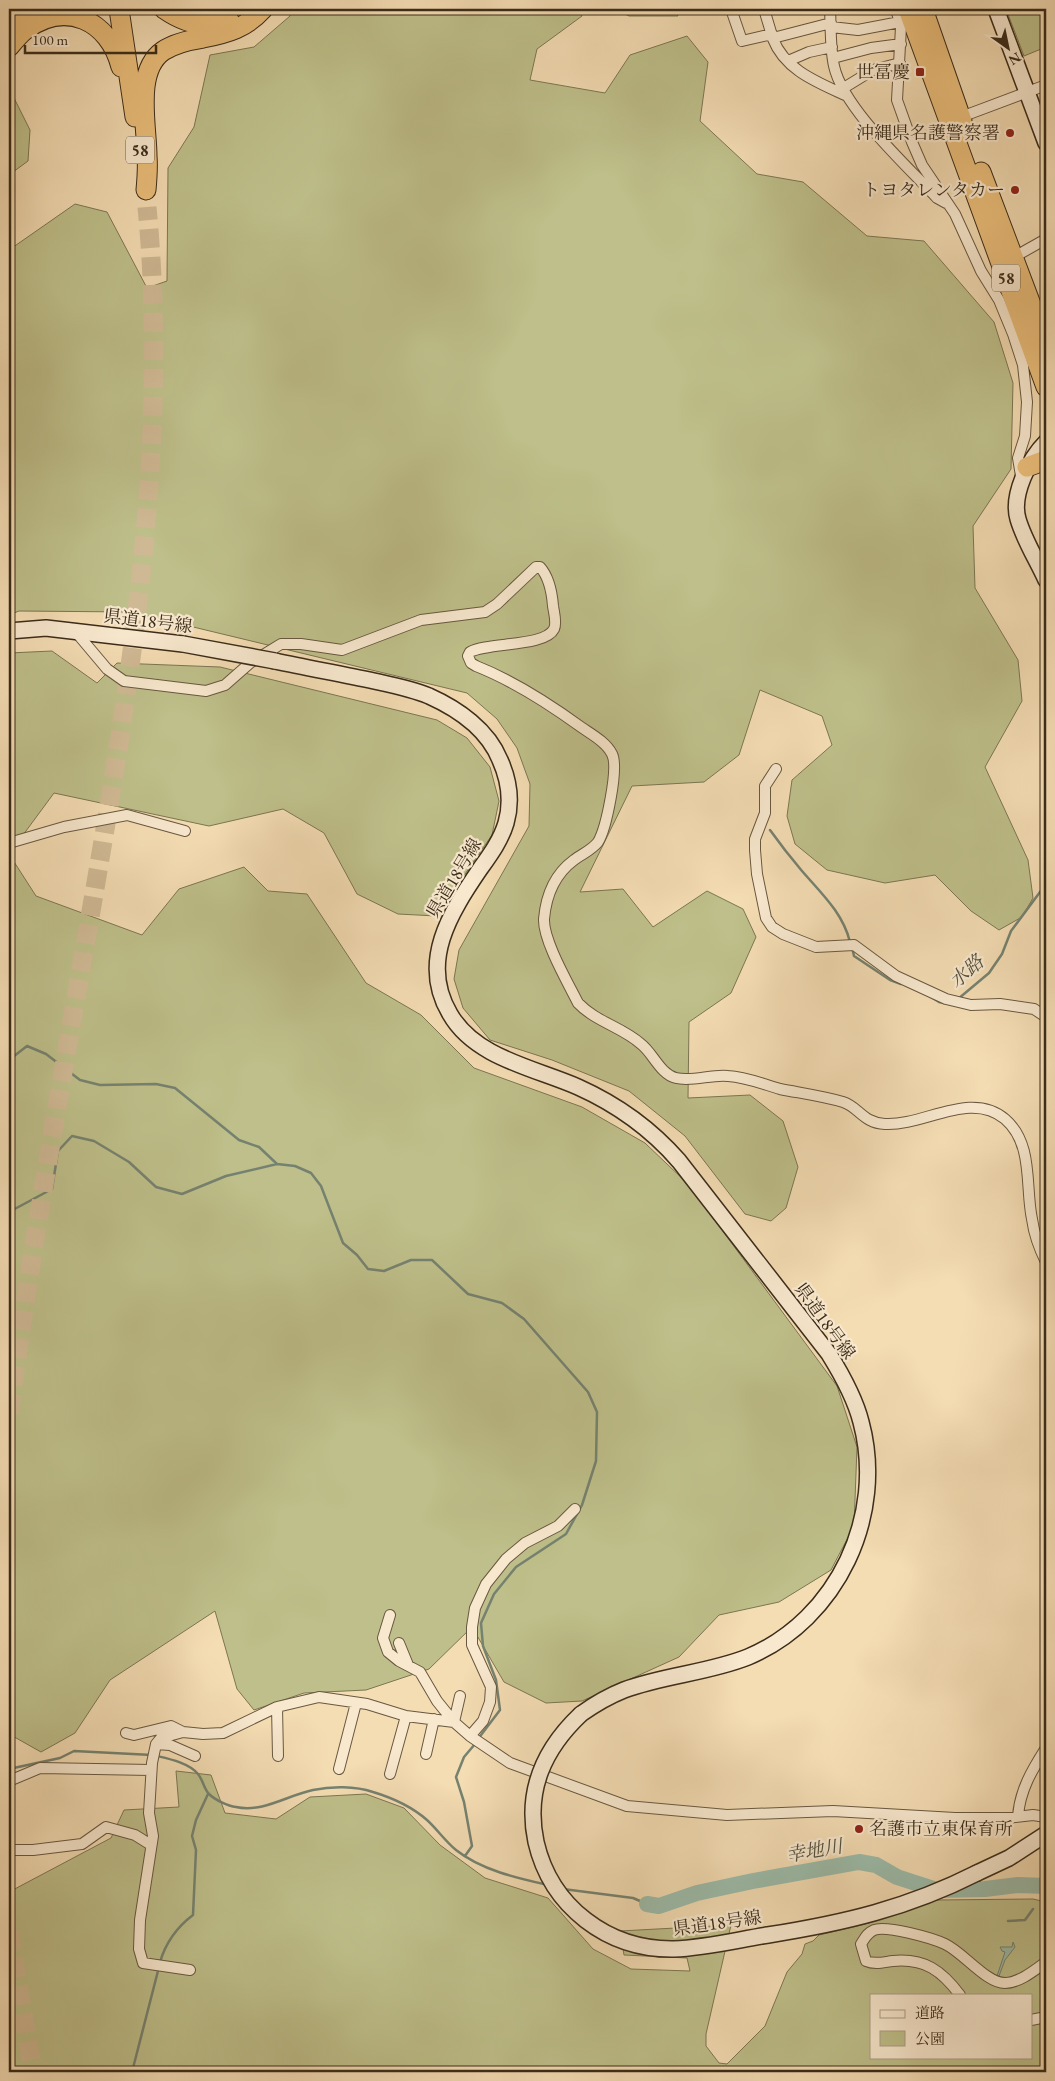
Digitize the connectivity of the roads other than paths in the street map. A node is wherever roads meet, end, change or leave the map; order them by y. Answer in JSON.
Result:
{"nodes":[{"id":1,"x":30,"y":9,"type":"edge"},
{"id":2,"x":120,"y":9,"type":"edge"},
{"id":3,"x":164,"y":9,"type":"edge"},
{"id":4,"x":247,"y":9,"type":"edge"},
{"id":5,"x":263,"y":9,"type":"edge"},
{"id":6,"x":732,"y":9,"type":"edge"},
{"id":7,"x":764,"y":9,"type":"edge"},
{"id":8,"x":830,"y":9,"type":"edge"},
{"id":9,"x":896,"y":9,"type":"edge"},
{"id":10,"x":923,"y":9,"type":"edge"},
{"id":11,"x":996,"y":9,"type":"edge"},
{"id":12,"x":904,"y":15,"type":"edge"},
{"id":13,"x":831,"y":25,"type":"junction"},
{"id":14,"x":9,"y":30,"type":"edge"},
{"id":15,"x":773,"y":36,"type":"junction"},
{"id":16,"x":901,"y":44,"type":"junction"},
{"id":17,"x":9,"y":47,"type":"edge"},
{"id":18,"x":832,"y":47,"type":"junction"},
{"id":19,"x":833,"y":58,"type":"junction"},
{"id":20,"x":788,"y":61,"type":"junction"},
{"id":21,"x":900,"y":63,"type":"junction"},
{"id":22,"x":1046,"y":85,"type":"edge"},
{"id":23,"x":844,"y":92,"type":"junction"},
{"id":24,"x":1028,"y":92,"type":"junction"},
{"id":25,"x":134,"y":109,"type":"junction"},
{"id":26,"x":961,"y":117,"type":"junction"},
{"id":27,"x":1046,"y":143,"type":"edge"},
{"id":28,"x":914,"y":148,"type":"junction"},
{"id":29,"x":899,"y":159,"type":"junction"},
{"id":30,"x":949,"y":205,"type":"junction"},
{"id":31,"x":1046,"y":239,"type":"edge"},
{"id":32,"x":1014,"y":257,"type":"junction"},
{"id":33,"x":1046,"y":344,"type":"edge"},
{"id":34,"x":1046,"y":386,"type":"edge"},
{"id":35,"x":1046,"y":442,"type":"edge"},
{"id":36,"x":1046,"y":460,"type":"edge"},
{"id":37,"x":1024,"y":473,"type":"junction"},
{"id":38,"x":1046,"y":580,"type":"edge"},
{"id":39,"x":9,"y":631,"type":"edge"},
{"id":40,"x":75,"y":631,"type":"junction"},
{"id":41,"x":776,"y":769,"type":"dead end"},
{"id":42,"x":185,"y":831,"type":"dead end"},
{"id":43,"x":9,"y":843,"type":"edge"},
{"id":44,"x":1046,"y":1017,"type":"edge"},
{"id":45,"x":1046,"y":1262,"type":"edge"},
{"id":46,"x":575,"y":1509,"type":"dead end"},
{"id":47,"x":390,"y":1615,"type":"dead end"},
{"id":48,"x":398,"y":1643,"type":"dead end"},
{"id":49,"x":408,"y":1665,"type":"junction"},
{"id":50,"x":460,"y":1696,"type":"dead end"},
{"id":51,"x":356,"y":1703,"type":"junction"},
{"id":52,"x":277,"y":1707,"type":"junction"},
{"id":53,"x":406,"y":1716,"type":"junction"},
{"id":54,"x":434,"y":1718,"type":"junction"},
{"id":55,"x":454,"y":1722,"type":"junction"},
{"id":56,"x":183,"y":1732,"type":"junction"},
{"id":57,"x":126,"y":1733,"type":"dead end"},
{"id":58,"x":471,"y":1737,"type":"junction"},
{"id":59,"x":155,"y":1746,"type":"junction"},
{"id":60,"x":1046,"y":1748,"type":"edge"},
{"id":61,"x":426,"y":1754,"type":"dead end"},
{"id":62,"x":195,"y":1756,"type":"dead end"},
{"id":63,"x":278,"y":1756,"type":"dead end"},
{"id":64,"x":152,"y":1766,"type":"junction"},
{"id":65,"x":339,"y":1769,"type":"dead end"},
{"id":66,"x":390,"y":1774,"type":"dead end"},
{"id":67,"x":9,"y":1781,"type":"edge"},
{"id":68,"x":1018,"y":1816,"type":"junction"},
{"id":69,"x":1046,"y":1817,"type":"edge"},
{"id":70,"x":1046,"y":1834,"type":"edge"},
{"id":71,"x":151,"y":1845,"type":"junction"},
{"id":72,"x":9,"y":1850,"type":"edge"},
{"id":73,"x":1046,"y":1962,"type":"edge"},
{"id":74,"x":190,"y":1970,"type":"dead end"},
{"id":75,"x":959,"y":1994,"type":"edge"},
{"id":76,"x":1046,"y":2017,"type":"edge"},
{"id":77,"x":1032,"y":2020,"type":"edge"}],
"edges":[{"from":1,"to":14,"type":"highway"},
{"from":2,"to":25,"type":"highway","number":"58"},
{"from":3,"to":4,"type":"highway"},
{"from":5,"to":25,"type":"highway","number":"58"},
{"from":6,"to":15,"type":"street"},
{"from":7,"to":15,"type":"street"},
{"from":8,"to":13,"type":"street"},
{"from":9,"to":12,"type":"street"},
{"from":10,"to":26,"type":"highway","number":"58"},
{"from":11,"to":24,"type":"main road"},
{"from":12,"to":13,"type":"street"},
{"from":12,"to":16,"type":"street"},
{"from":12,"to":34,"type":"highway","number":"58"},
{"from":13,"to":15,"type":"street"},
{"from":13,"to":18,"type":"street"},
{"from":15,"to":20,"type":"street"},
{"from":16,"to":19,"type":"street"},
{"from":16,"to":21,"type":"street"},
{"from":17,"to":25,"type":"highway"},
{"from":18,"to":19,"type":"street"},
{"from":18,"to":20,"type":"street"},
{"from":19,"to":23,"type":"street"},
{"from":20,"to":23,"type":"street"},
{"from":21,"to":23,"type":"street"},
{"from":21,"to":28,"type":"street"},
{"from":22,"to":24,"type":"street"},
{"from":23,"to":29,"type":"street"},
{"from":24,"to":26,"type":"street"},
{"from":24,"to":27,"type":"main road"},
{"from":26,"to":32,"type":"highway","number":"58"},
{"from":28,"to":29,"type":"street"},
{"from":28,"to":30,"type":"street"},
{"from":29,"to":30,"type":"street"},
{"from":30,"to":37,"type":"street"},
{"from":31,"to":32,"type":"street"},
{"from":32,"to":33,"type":"highway","number":"58"},
{"from":35,"to":37,"type":"main road"},
{"from":36,"to":37,"type":"highway"},
{"from":37,"to":38,"type":"main road"},
{"from":39,"to":40,"type":"main road","name":"県道18号線"},
{"from":40,"to":45,"type":"street"},
{"from":40,"to":70,"type":"main road","name":"県道18号線","bridge":true},
{"from":41,"to":44,"type":"street"},
{"from":42,"to":43,"type":"street"},
{"from":46,"to":58,"type":"street"},
{"from":47,"to":49,"type":"street"},
{"from":48,"to":49,"type":"street"},
{"from":49,"to":55,"type":"street"},
{"from":50,"to":55,"type":"street"},
{"from":51,"to":52,"type":"street"},
{"from":51,"to":53,"type":"street"},
{"from":51,"to":65,"type":"street"},
{"from":52,"to":56,"type":"street"},
{"from":52,"to":63,"type":"street"},
{"from":53,"to":54,"type":"street"},
{"from":53,"to":66,"type":"street"},
{"from":54,"to":55,"type":"street"},
{"from":54,"to":61,"type":"street"},
{"from":55,"to":58,"type":"street"},
{"from":56,"to":57,"type":"street"},
{"from":56,"to":59,"type":"street"},
{"from":58,"to":68,"type":"street"},
{"from":59,"to":62,"type":"street"},
{"from":59,"to":64,"type":"street"},
{"from":60,"to":68,"type":"street"},
{"from":64,"to":67,"type":"street"},
{"from":64,"to":71,"type":"street"},
{"from":68,"to":69,"type":"street"},
{"from":71,"to":72,"type":"street"},
{"from":71,"to":74,"type":"street"},
{"from":73,"to":75,"type":"street"},
{"from":76,"to":77,"type":"street"}]}
